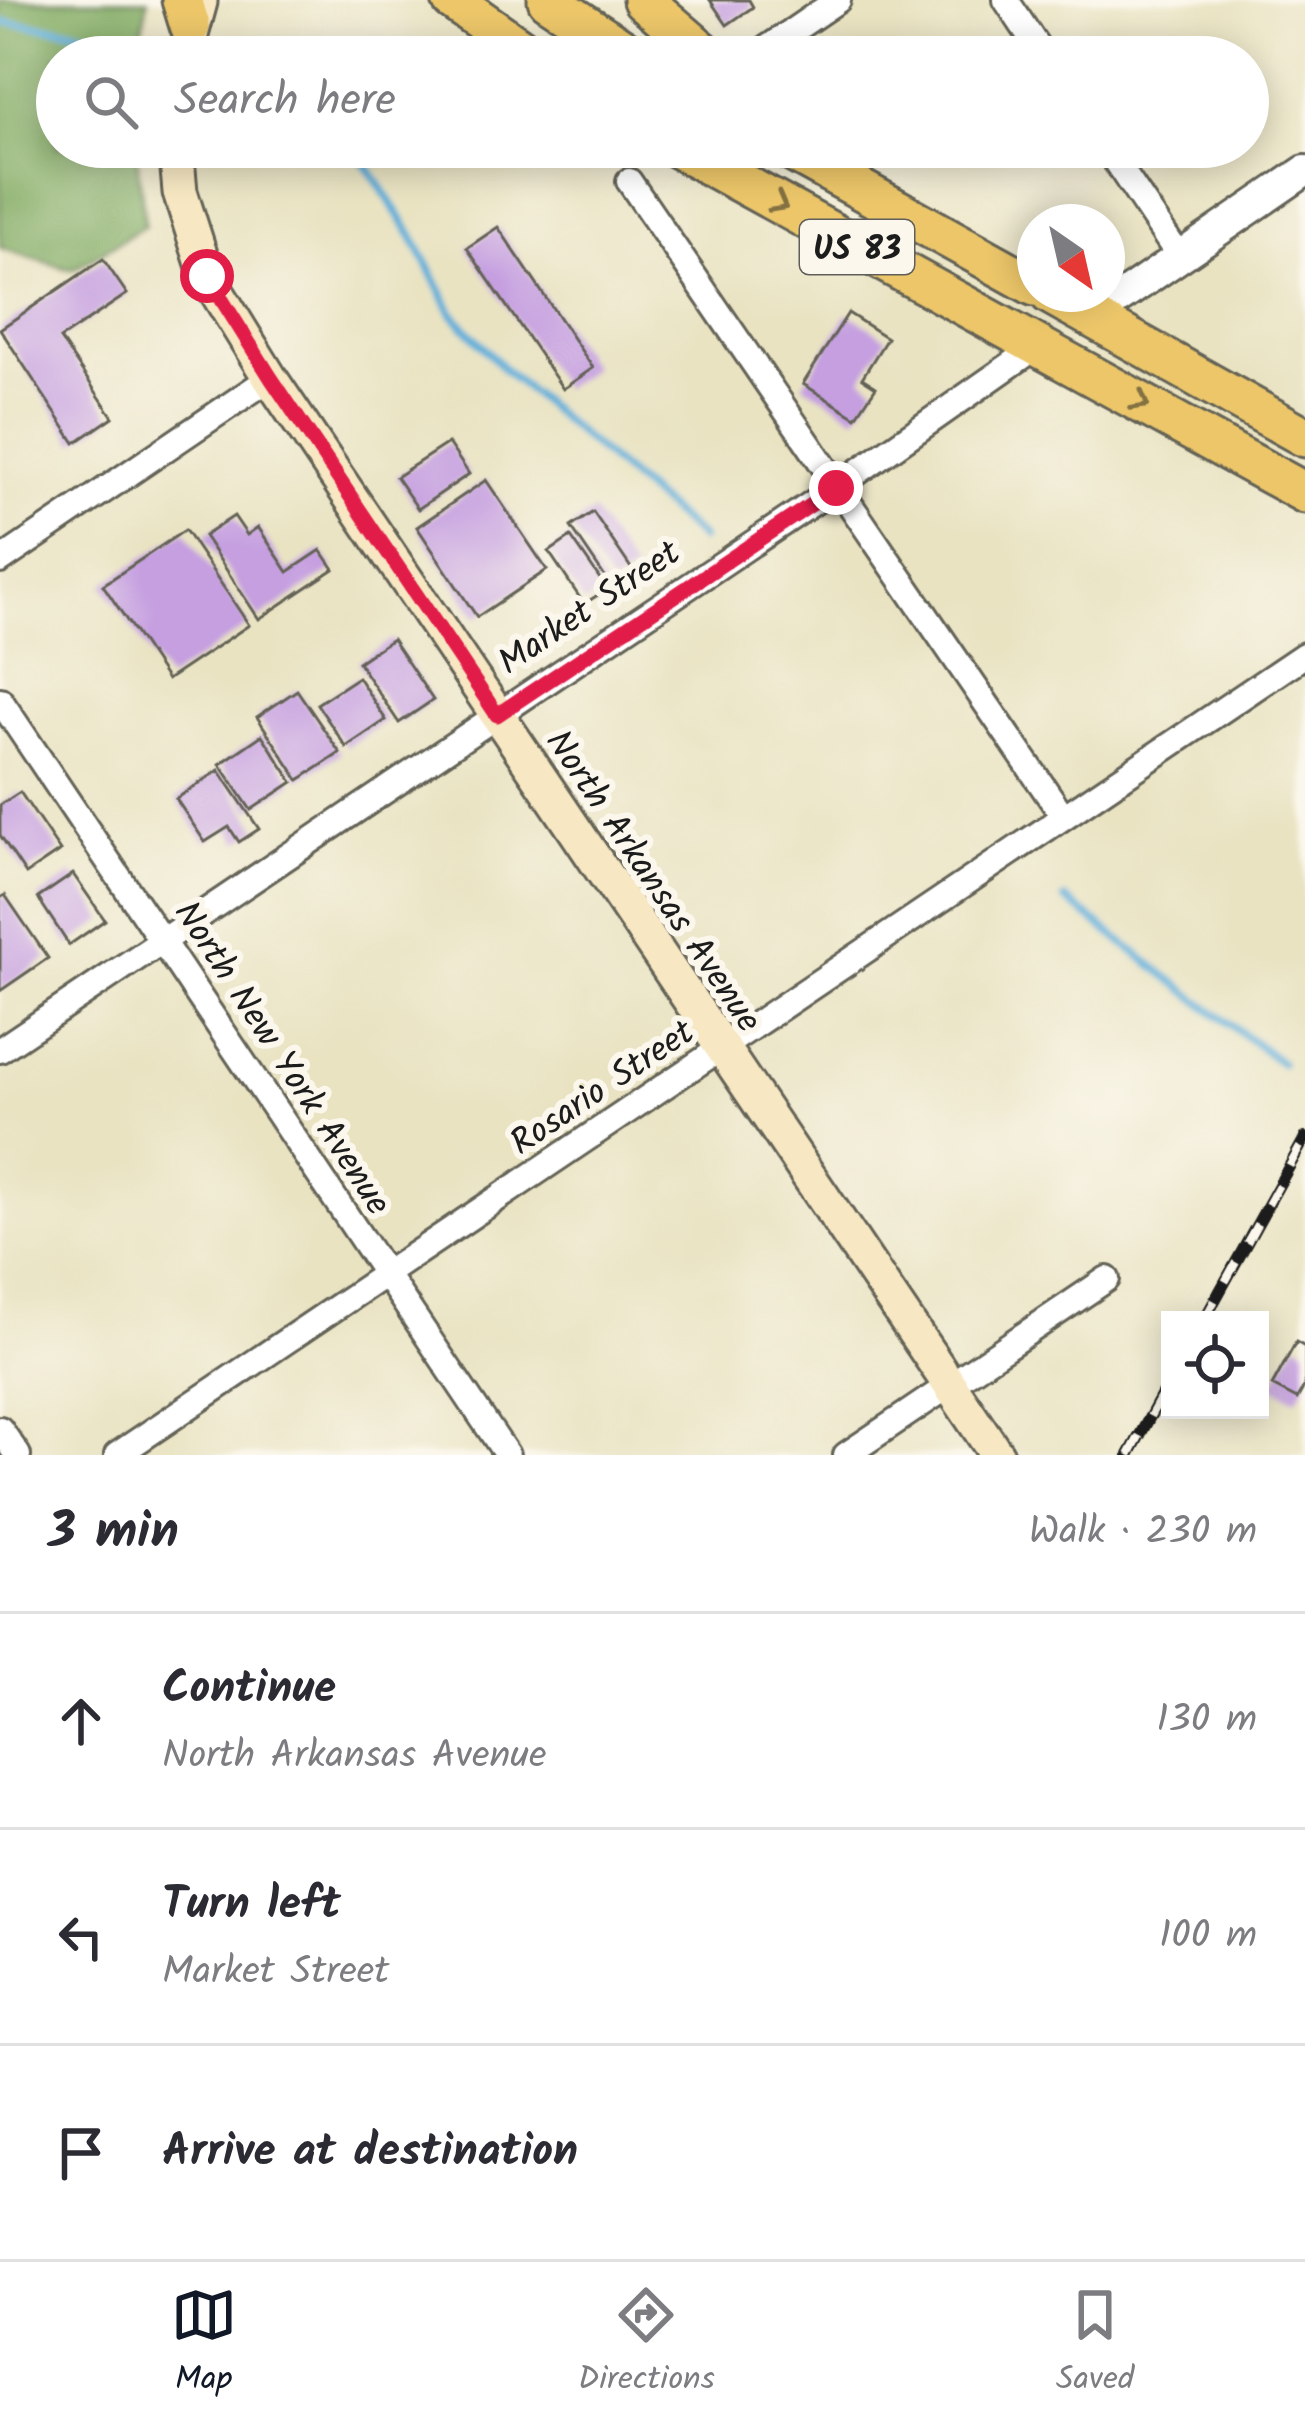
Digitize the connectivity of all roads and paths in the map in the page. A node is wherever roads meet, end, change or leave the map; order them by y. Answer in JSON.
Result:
{"nodes":[{"id":1,"x":452,"y":0,"type":"edge"},
{"id":2,"x":548,"y":0,"type":"edge"},
{"id":3,"x":643,"y":0,"type":"edge"},
{"id":4,"x":838,"y":0,"type":"edge"},
{"id":5,"x":1006,"y":0,"type":"edge"},
{"id":6,"x":503,"y":36,"type":"edge"},
{"id":7,"x":602,"y":36,"type":"edge"},
{"id":8,"x":685,"y":36,"type":"edge"},
{"id":9,"x":785,"y":36,"type":"edge"},
{"id":10,"x":1030,"y":36,"type":"edge"},
{"id":11,"x":178,"y":168,"type":"edge"},
{"id":12,"x":714,"y":168,"type":"edge"},
{"id":13,"x":826,"y":168,"type":"edge"},
{"id":14,"x":1120,"y":168,"type":"edge"},
{"id":15,"x":1305,"y":171,"type":"edge"},
{"id":16,"x":629,"y":182,"type":"dead end"},
{"id":17,"x":1179,"y":256,"type":"junction"},
{"id":18,"x":1017,"y":276,"type":"edge"},
{"id":19,"x":1084,"y":312,"type":"edge"},
{"id":20,"x":1093,"y":317,"type":"junction"},
{"id":21,"x":1039,"y":345,"type":"junction"},
{"id":22,"x":271,"y":378,"type":"junction"},
{"id":23,"x":1305,"y":436,"type":"edge"},
{"id":24,"x":836,"y":488,"type":"junction"},
{"id":25,"x":1305,"y":493,"type":"edge"},
{"id":26,"x":0,"y":561,"type":"edge"},
{"id":27,"x":1304,"y":655,"type":"edge"},
{"id":28,"x":0,"y":700,"type":"edge"},
{"id":29,"x":497,"y":715,"type":"junction"},
{"id":30,"x":1063,"y":817,"type":"junction"},
{"id":31,"x":164,"y":940,"type":"junction"},
{"id":32,"x":722,"y":1048,"type":"junction"},
{"id":33,"x":0,"y":1050,"type":"edge"},
{"id":34,"x":385,"y":1275,"type":"junction"},
{"id":35,"x":1107,"y":1279,"type":"dead end"},
{"id":36,"x":950,"y":1385,"type":"junction"},
{"id":37,"x":0,"y":1429,"type":"edge"},
{"id":38,"x":17,"y":1455,"type":"edge"},
{"id":39,"x":117,"y":1455,"type":"edge"},
{"id":40,"x":507,"y":1455,"type":"edge"},
{"id":41,"x":846,"y":1455,"type":"edge"},
{"id":42,"x":997,"y":1455,"type":"edge"}],
"edges":[{"from":1,"to":6,"type":"main road"},
{"from":2,"to":7,"type":"main road"},
{"from":3,"to":8,"type":"main road"},
{"from":4,"to":9,"type":"street"},
{"from":5,"to":10,"type":"street"},
{"from":11,"to":22,"type":"main road","name":"North Arkansas Avenue"},
{"from":12,"to":21,"type":"main road","number":"US 83","one_way":true},
{"from":13,"to":18,"type":"main road","number":"US 83"},
{"from":14,"to":17,"type":"street"},
{"from":15,"to":17,"type":"street"},
{"from":16,"to":24,"type":"street"},
{"from":17,"to":20,"type":"street"},
{"from":19,"to":20,"type":"main road"},
{"from":20,"to":23,"type":"main road"},
{"from":21,"to":24,"type":"street","name":"Market Street"},
{"from":21,"to":25,"type":"main road","number":"US 83","one_way":true},
{"from":22,"to":26,"type":"street"},
{"from":22,"to":29,"type":"main road","name":"North Arkansas Avenue"},
{"from":24,"to":29,"type":"street","name":"Market Street"},
{"from":24,"to":30,"type":"street"},
{"from":27,"to":30,"type":"street","name":"Rosario Street"},
{"from":28,"to":31,"type":"street","name":"North New York Avenue"},
{"from":29,"to":31,"type":"street","name":"Market Street"},
{"from":29,"to":32,"type":"main road","name":"North Arkansas Avenue"},
{"from":30,"to":32,"type":"street","name":"Rosario Street"},
{"from":31,"to":33,"type":"street","name":"Market Street"},
{"from":31,"to":34,"type":"street","name":"North New York Avenue"},
{"from":32,"to":34,"type":"street","name":"Rosario Street"},
{"from":32,"to":36,"type":"main road","name":"North Arkansas Avenue"},
{"from":34,"to":39,"type":"street","name":"Rosario Street"},
{"from":34,"to":40,"type":"street","name":"North New York Avenue"},
{"from":35,"to":36,"type":"street"},
{"from":36,"to":41,"type":"street"},
{"from":36,"to":42,"type":"main road","name":"North Arkansas Avenue"},
{"from":37,"to":38,"type":"street"}]}
